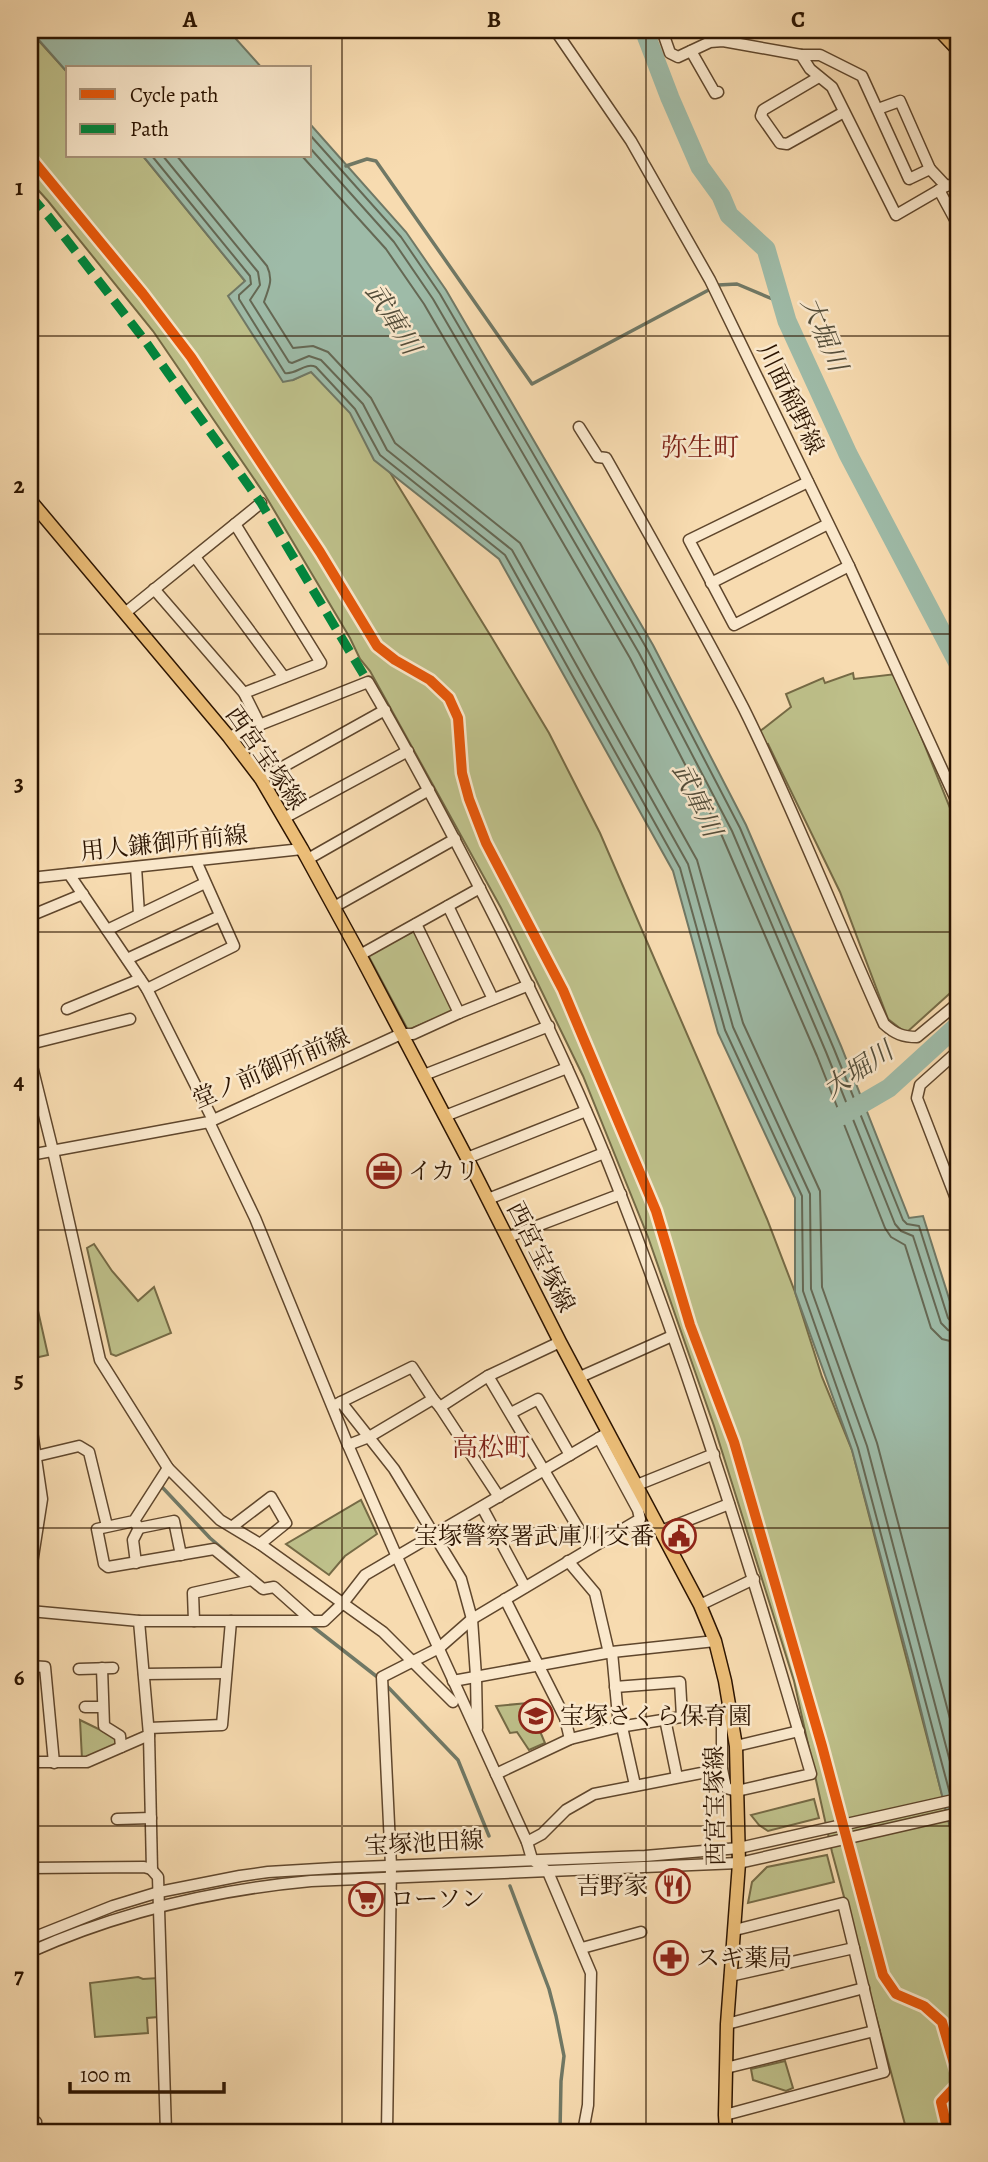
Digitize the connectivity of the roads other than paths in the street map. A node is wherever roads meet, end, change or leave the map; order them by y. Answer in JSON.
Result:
{"nodes":[{"id":1,"x":555,"y":30,"type":"edge"},
{"id":2,"x":729,"y":30,"type":"edge"},
{"id":3,"x":939,"y":30,"type":"edge"},
{"id":4,"x":665,"y":31,"type":"edge"},
{"id":5,"x":723,"y":41,"type":"junction"},
{"id":6,"x":958,"y":50,"type":"edge"},
{"id":7,"x":691,"y":51,"type":"junction"},
{"id":8,"x":801,"y":55,"type":"junction"},
{"id":9,"x":819,"y":77,"type":"junction"},
{"id":10,"x":716,"y":93,"type":"dead end"},
{"id":11,"x":878,"y":109,"type":"junction"},
{"id":12,"x":844,"y":112,"type":"junction"},
{"id":13,"x":930,"y":169,"type":"junction"},
{"id":14,"x":958,"y":186,"type":"edge"},
{"id":15,"x":942,"y":188,"type":"junction"},
{"id":16,"x":958,"y":225,"type":"edge"},
{"id":17,"x":579,"y":427,"type":"dead end"},
{"id":18,"x":808,"y":482,"type":"junction"},
{"id":19,"x":30,"y":500,"type":"edge"},
{"id":20,"x":261,"y":503,"type":"dead end"},
{"id":21,"x":30,"y":512,"type":"edge"},
{"id":22,"x":46,"y":519,"type":"junction"},
{"id":23,"x":235,"y":524,"type":"junction"},
{"id":24,"x":828,"y":524,"type":"junction"},
{"id":25,"x":195,"y":557,"type":"junction"},
{"id":26,"x":849,"y":566,"type":"junction"},
{"id":27,"x":711,"y":583,"type":"junction"},
{"id":28,"x":154,"y":589,"type":"junction"},
{"id":29,"x":125,"y":613,"type":"junction"},
{"id":30,"x":284,"y":677,"type":"junction"},
{"id":31,"x":244,"y":693,"type":"junction"},
{"id":32,"x":385,"y":710,"type":"junction"},
{"id":33,"x":260,"y":725,"type":"junction"},
{"id":34,"x":229,"y":737,"type":"junction"},
{"id":35,"x":408,"y":751,"type":"junction"},
{"id":36,"x":261,"y":779,"type":"junction"},
{"id":37,"x":429,"y":790,"type":"junction"},
{"id":38,"x":958,"y":804,"type":"edge"},
{"id":39,"x":284,"y":818,"type":"junction"},
{"id":40,"x":455,"y":839,"type":"junction"},
{"id":41,"x":305,"y":854,"type":"junction"},
{"id":42,"x":196,"y":861,"type":"junction"},
{"id":43,"x":136,"y":867,"type":"junction"},
{"id":44,"x":69,"y":874,"type":"junction"},
{"id":45,"x":30,"y":878,"type":"edge"},
{"id":46,"x":205,"y":883,"type":"junction"},
{"id":47,"x":480,"y":888,"type":"junction"},
{"id":48,"x":83,"y":894,"type":"junction"},
{"id":49,"x":448,"y":906,"type":"junction"},
{"id":50,"x":334,"y":907,"type":"junction"},
{"id":51,"x":139,"y":914,"type":"junction"},
{"id":52,"x":30,"y":916,"type":"edge"},
{"id":53,"x":220,"y":916,"type":"junction"},
{"id":54,"x":416,"y":924,"type":"junction"},
{"id":55,"x":107,"y":930,"type":"junction"},
{"id":56,"x":360,"y":956,"type":"junction"},
{"id":57,"x":127,"y":959,"type":"junction"},
{"id":58,"x":143,"y":984,"type":"junction"},
{"id":59,"x":529,"y":985,"type":"junction"},
{"id":60,"x":493,"y":999,"type":"junction"},
{"id":61,"x":958,"y":1003,"type":"edge"},
{"id":62,"x":67,"y":1009,"type":"dead end"},
{"id":63,"x":459,"y":1013,"type":"junction"},
{"id":64,"x":130,"y":1019,"type":"dead end"},
{"id":65,"x":549,"y":1026,"type":"junction"},
{"id":66,"x":401,"y":1034,"type":"junction"},
{"id":67,"x":30,"y":1044,"type":"edge"},
{"id":68,"x":958,"y":1051,"type":"edge"},
{"id":69,"x":30,"y":1058,"type":"edge"},
{"id":70,"x":567,"y":1068,"type":"junction"},
{"id":71,"x":424,"y":1075,"type":"junction"},
{"id":72,"x":586,"y":1111,"type":"junction"},
{"id":73,"x":445,"y":1116,"type":"junction"},
{"id":74,"x":211,"y":1121,"type":"junction"},
{"id":75,"x":53,"y":1151,"type":"junction"},
{"id":76,"x":604,"y":1153,"type":"junction"},
{"id":77,"x":30,"y":1155,"type":"edge"},
{"id":78,"x":467,"y":1158,"type":"junction"},
{"id":79,"x":621,"y":1194,"type":"junction"},
{"id":80,"x":488,"y":1199,"type":"junction"},
{"id":81,"x":958,"y":1204,"type":"edge"},
{"id":82,"x":508,"y":1237,"type":"junction"},
{"id":83,"x":672,"y":1336,"type":"junction"},
{"id":84,"x":560,"y":1342,"type":"junction"},
{"id":85,"x":488,"y":1376,"type":"junction"},
{"id":86,"x":580,"y":1377,"type":"junction"},
{"id":87,"x":436,"y":1403,"type":"junction"},
{"id":88,"x":337,"y":1404,"type":"junction"},
{"id":89,"x":511,"y":1413,"type":"junction"},
{"id":90,"x":30,"y":1418,"type":"edge"},
{"id":91,"x":604,"y":1435,"type":"junction"},
{"id":92,"x":369,"y":1437,"type":"junction"},
{"id":93,"x":348,"y":1446,"type":"junction"},
{"id":94,"x":714,"y":1454,"type":"junction"},
{"id":95,"x":570,"y":1455,"type":"junction"},
{"id":96,"x":37,"y":1456,"type":"junction"},
{"id":97,"x":168,"y":1468,"type":"junction"},
{"id":98,"x":545,"y":1470,"type":"junction"},
{"id":99,"x":637,"y":1485,"type":"junction"},
{"id":100,"x":499,"y":1497,"type":"junction"},
{"id":101,"x":729,"y":1504,"type":"junction"},
{"id":102,"x":482,"y":1507,"type":"junction"},
{"id":103,"x":137,"y":1524,"type":"junction"},
{"id":104,"x":107,"y":1526,"type":"junction"},
{"id":105,"x":233,"y":1526,"type":"junction"},
{"id":106,"x":661,"y":1531,"type":"junction"},
{"id":107,"x":435,"y":1535,"type":"junction"},
{"id":108,"x":260,"y":1544,"type":"junction"},
{"id":109,"x":590,"y":1548,"type":"junction"},
{"id":110,"x":32,"y":1554,"type":"edge"},
{"id":111,"x":181,"y":1555,"type":"junction"},
{"id":112,"x":397,"y":1557,"type":"junction"},
{"id":113,"x":568,"y":1561,"type":"junction"},
{"id":114,"x":136,"y":1563,"type":"junction"},
{"id":115,"x":30,"y":1576,"type":"edge"},
{"id":116,"x":754,"y":1579,"type":"junction"},
{"id":117,"x":251,"y":1580,"type":"junction"},
{"id":118,"x":525,"y":1587,"type":"junction"},
{"id":119,"x":505,"y":1599,"type":"junction"},
{"id":120,"x":344,"y":1602,"type":"junction"},
{"id":121,"x":700,"y":1605,"type":"junction"},
{"id":122,"x":30,"y":1611,"type":"edge"},
{"id":123,"x":472,"y":1619,"type":"junction"},
{"id":124,"x":311,"y":1620,"type":"junction"},
{"id":125,"x":139,"y":1621,"type":"junction"},
{"id":126,"x":194,"y":1621,"type":"junction"},
{"id":127,"x":231,"y":1621,"type":"junction"},
{"id":128,"x":715,"y":1641,"type":"junction"},
{"id":129,"x":439,"y":1648,"type":"junction"},
{"id":130,"x":610,"y":1652,"type":"junction"},
{"id":131,"x":412,"y":1662,"type":"junction"},
{"id":132,"x":30,"y":1665,"type":"edge"},
{"id":133,"x":540,"y":1665,"type":"junction"},
{"id":134,"x":79,"y":1669,"type":"dead end"},
{"id":135,"x":226,"y":1673,"type":"junction"},
{"id":136,"x":144,"y":1674,"type":"junction"},
{"id":137,"x":477,"y":1676,"type":"junction"},
{"id":138,"x":453,"y":1681,"type":"junction"},
{"id":139,"x":615,"y":1687,"type":"junction"},
{"id":140,"x":453,"y":1702,"type":"dead end"},
{"id":141,"x":85,"y":1707,"type":"dead end"},
{"id":142,"x":102,"y":1707,"type":"junction"},
{"id":143,"x":682,"y":1717,"type":"junction"},
{"id":144,"x":665,"y":1719,"type":"junction"},
{"id":145,"x":728,"y":1722,"type":"junction"},
{"id":146,"x":620,"y":1727,"type":"junction"},
{"id":147,"x":149,"y":1731,"type":"junction"},
{"id":148,"x":799,"y":1731,"type":"junction"},
{"id":149,"x":477,"y":1733,"type":"junction"},
{"id":150,"x":570,"y":1739,"type":"junction"},
{"id":151,"x":736,"y":1746,"type":"junction"},
{"id":152,"x":121,"y":1748,"type":"junction"},
{"id":153,"x":30,"y":1762,"type":"edge"},
{"id":154,"x":54,"y":1763,"type":"junction"},
{"id":155,"x":722,"y":1769,"type":"junction"},
{"id":156,"x":496,"y":1774,"type":"junction"},
{"id":157,"x":677,"y":1777,"type":"junction"},
{"id":158,"x":635,"y":1785,"type":"junction"},
{"id":159,"x":737,"y":1791,"type":"junction"},
{"id":160,"x":958,"y":1799,"type":"edge"},
{"id":161,"x":958,"y":1813,"type":"edge"},
{"id":162,"x":151,"y":1818,"type":"junction"},
{"id":163,"x":117,"y":1819,"type":"dead end"},
{"id":164,"x":527,"y":1842,"type":"junction"},
{"id":165,"x":739,"y":1848,"type":"junction"},
{"id":166,"x":532,"y":1859,"type":"junction"},
{"id":167,"x":739,"y":1863,"type":"junction"},
{"id":168,"x":391,"y":1866,"type":"junction"},
{"id":169,"x":30,"y":1868,"type":"edge"},
{"id":170,"x":152,"y":1870,"type":"junction"},
{"id":171,"x":548,"y":1872,"type":"junction"},
{"id":172,"x":391,"y":1878,"type":"junction"},
{"id":173,"x":159,"y":1892,"type":"junction"},
{"id":174,"x":160,"y":1906,"type":"junction"},
{"id":175,"x":734,"y":1930,"type":"junction"},
{"id":176,"x":641,"y":1932,"type":"dead end"},
{"id":177,"x":30,"y":1939,"type":"edge"},
{"id":178,"x":582,"y":1948,"type":"junction"},
{"id":179,"x":854,"y":1948,"type":"junction"},
{"id":180,"x":30,"y":1952,"type":"edge"},
{"id":181,"x":730,"y":1976,"type":"junction"},
{"id":182,"x":864,"y":1988,"type":"junction"},
{"id":183,"x":727,"y":2024,"type":"junction"},
{"id":184,"x":874,"y":2031,"type":"junction"},
{"id":185,"x":726,"y":2068,"type":"junction"},
{"id":186,"x":725,"y":2115,"type":"junction"},
{"id":187,"x":30,"y":2122,"type":"edge"},
{"id":188,"x":36,"y":2132,"type":"edge"},
{"id":189,"x":166,"y":2132,"type":"edge"},
{"id":190,"x":387,"y":2132,"type":"edge"},
{"id":191,"x":583,"y":2132,"type":"edge"},
{"id":192,"x":726,"y":2132,"type":"edge"}],
"edges":[{"from":1,"to":18,"type":"street","name":"川面稲野線"},
{"from":2,"to":5,"type":"street"},
{"from":3,"to":6,"type":"main road"},
{"from":4,"to":7,"type":"street"},
{"from":5,"to":7,"type":"street"},
{"from":5,"to":8,"type":"street"},
{"from":7,"to":10,"type":"street"},
{"from":8,"to":9,"type":"street"},
{"from":8,"to":11,"type":"street"},
{"from":9,"to":12,"type":"street"},
{"from":9,"to":12,"type":"street"},
{"from":11,"to":13,"type":"street"},
{"from":11,"to":13,"type":"street"},
{"from":12,"to":15,"type":"street"},
{"from":13,"to":15,"type":"street"},
{"from":14,"to":15,"type":"street"},
{"from":15,"to":16,"type":"street"},
{"from":17,"to":61,"type":"street"},
{"from":18,"to":24,"type":"street","name":"川面稲野線"},
{"from":18,"to":27,"type":"street"},
{"from":19,"to":22,"type":"main road","name":"西宮宝塚線"},
{"from":20,"to":23,"type":"street"},
{"from":21,"to":22,"type":"street"},
{"from":22,"to":29,"type":"main road","name":"西宮宝塚線"},
{"from":23,"to":25,"type":"street"},
{"from":23,"to":30,"type":"street"},
{"from":24,"to":26,"type":"street","name":"川面稲野線"},
{"from":24,"to":27,"type":"street"},
{"from":25,"to":28,"type":"street"},
{"from":25,"to":30,"type":"street"},
{"from":26,"to":27,"type":"street"},
{"from":26,"to":38,"type":"street","name":"川面稲野線"},
{"from":28,"to":29,"type":"street"},
{"from":28,"to":31,"type":"street"},
{"from":29,"to":34,"type":"main road","name":"西宮宝塚線"},
{"from":30,"to":31,"type":"street"},
{"from":31,"to":33,"type":"street"},
{"from":32,"to":33,"type":"street"},
{"from":32,"to":35,"type":"street"},
{"from":32,"to":36,"type":"street"},
{"from":33,"to":34,"type":"street"},
{"from":34,"to":36,"type":"main road","name":"西宮宝塚線"},
{"from":35,"to":37,"type":"street"},
{"from":35,"to":39,"type":"street"},
{"from":36,"to":39,"type":"main road","name":"西宮宝塚線"},
{"from":37,"to":40,"type":"street"},
{"from":37,"to":41,"type":"street"},
{"from":39,"to":41,"type":"main road","name":"西宮宝塚線"},
{"from":40,"to":47,"type":"street"},
{"from":40,"to":50,"type":"street"},
{"from":41,"to":42,"type":"street","name":"用人鎌御所前線"},
{"from":41,"to":50,"type":"main road","name":"西宮宝塚線"},
{"from":42,"to":43,"type":"street","name":"用人鎌御所前線"},
{"from":42,"to":46,"type":"street"},
{"from":43,"to":44,"type":"street","name":"用人鎌御所前線"},
{"from":43,"to":51,"type":"street"},
{"from":44,"to":45,"type":"street","name":"用人鎌御所前線"},
{"from":44,"to":48,"type":"street"},
{"from":46,"to":51,"type":"street"},
{"from":46,"to":53,"type":"street"},
{"from":47,"to":49,"type":"street"},
{"from":47,"to":59,"type":"street"},
{"from":48,"to":52,"type":"street"},
{"from":48,"to":55,"type":"street"},
{"from":49,"to":54,"type":"street"},
{"from":49,"to":60,"type":"street"},
{"from":50,"to":56,"type":"main road","name":"西宮宝塚線"},
{"from":51,"to":55,"type":"street"},
{"from":53,"to":57,"type":"street"},
{"from":53,"to":58,"type":"street"},
{"from":54,"to":56,"type":"street"},
{"from":54,"to":63,"type":"street"},
{"from":55,"to":57,"type":"street"},
{"from":56,"to":66,"type":"main road","name":"西宮宝塚線"},
{"from":57,"to":58,"type":"street"},
{"from":58,"to":62,"type":"street"},
{"from":58,"to":74,"type":"street"},
{"from":59,"to":60,"type":"street","name":"堂ノ前御所前線"},
{"from":59,"to":65,"type":"street"},
{"from":60,"to":63,"type":"street","name":"堂ノ前御所前線"},
{"from":63,"to":66,"type":"street","name":"堂ノ前御所前線"},
{"from":64,"to":67,"type":"street"},
{"from":65,"to":70,"type":"street"},
{"from":65,"to":71,"type":"street"},
{"from":66,"to":71,"type":"main road","name":"西宮宝塚線"},
{"from":66,"to":74,"type":"street","name":"堂ノ前御所前線"},
{"from":68,"to":81,"type":"street"},
{"from":69,"to":75,"type":"street"},
{"from":70,"to":72,"type":"street"},
{"from":70,"to":73,"type":"street"},
{"from":71,"to":73,"type":"main road","name":"西宮宝塚線"},
{"from":72,"to":76,"type":"street"},
{"from":72,"to":78,"type":"street"},
{"from":73,"to":78,"type":"main road","name":"西宮宝塚線"},
{"from":74,"to":75,"type":"street","name":"堂ノ前御所前線"},
{"from":74,"to":88,"type":"street"},
{"from":75,"to":77,"type":"street","name":"堂ノ前御所前線"},
{"from":75,"to":97,"type":"street"},
{"from":76,"to":79,"type":"street"},
{"from":76,"to":80,"type":"street"},
{"from":78,"to":80,"type":"main road","name":"西宮宝塚線"},
{"from":79,"to":82,"type":"street"},
{"from":79,"to":83,"type":"street"},
{"from":80,"to":82,"type":"main road","name":"西宮宝塚線"},
{"from":82,"to":84,"type":"main road","name":"西宮宝塚線"},
{"from":83,"to":86,"type":"street"},
{"from":83,"to":94,"type":"street"},
{"from":84,"to":85,"type":"street"},
{"from":84,"to":86,"type":"main road","name":"西宮宝塚線"},
{"from":85,"to":87,"type":"street"},
{"from":85,"to":89,"type":"street"},
{"from":86,"to":91,"type":"main road","name":"西宮宝塚線"},
{"from":87,"to":88,"type":"street"},
{"from":87,"to":92,"type":"street"},
{"from":87,"to":100,"type":"street"},
{"from":88,"to":92,"type":"street"},
{"from":88,"to":93,"type":"street"},
{"from":89,"to":95,"type":"street"},
{"from":89,"to":98,"type":"street"},
{"from":90,"to":96,"type":"street"},
{"from":91,"to":95,"type":"street"},
{"from":91,"to":99,"type":"main road","name":"西宮宝塚線"},
{"from":91,"to":109,"type":"street"},
{"from":92,"to":93,"type":"street"},
{"from":92,"to":107,"type":"street"},
{"from":93,"to":112,"type":"street"},
{"from":94,"to":99,"type":"street"},
{"from":94,"to":101,"type":"street"},
{"from":95,"to":98,"type":"street"},
{"from":96,"to":104,"type":"street"},
{"from":96,"to":110,"type":"street"},
{"from":97,"to":103,"type":"street"},
{"from":97,"to":105,"type":"street"},
{"from":98,"to":100,"type":"street"},
{"from":98,"to":109,"type":"street"},
{"from":99,"to":106,"type":"main road","name":"西宮宝塚線"},
{"from":100,"to":102,"type":"street"},
{"from":101,"to":106,"type":"street"},
{"from":101,"to":116,"type":"street"},
{"from":102,"to":107,"type":"street"},
{"from":102,"to":118,"type":"street"},
{"from":103,"to":104,"type":"street"},
{"from":103,"to":111,"type":"street"},
{"from":103,"to":114,"type":"street"},
{"from":104,"to":114,"type":"street"},
{"from":105,"to":108,"type":"street"},
{"from":105,"to":108,"type":"street"},
{"from":106,"to":121,"type":"main road","name":"西宮宝塚線"},
{"from":107,"to":112,"type":"street"},
{"from":107,"to":123,"type":"street"},
{"from":108,"to":120,"type":"street"},
{"from":109,"to":113,"type":"street"},
{"from":110,"to":115,"type":"street"},
{"from":111,"to":114,"type":"street"},
{"from":111,"to":117,"type":"street"},
{"from":112,"to":120,"type":"street"},
{"from":112,"to":129,"type":"street"},
{"from":113,"to":118,"type":"street"},
{"from":113,"to":130,"type":"street"},
{"from":116,"to":121,"type":"street"},
{"from":116,"to":148,"type":"street"},
{"from":117,"to":124,"type":"street"},
{"from":117,"to":126,"type":"street"},
{"from":118,"to":119,"type":"street"},
{"from":119,"to":123,"type":"street"},
{"from":119,"to":133,"type":"street"},
{"from":120,"to":124,"type":"street"},
{"from":120,"to":131,"type":"street"},
{"from":121,"to":128,"type":"main road","name":"西宮宝塚線"},
{"from":122,"to":125,"type":"street"},
{"from":123,"to":129,"type":"street"},
{"from":123,"to":137,"type":"street"},
{"from":124,"to":127,"type":"street"},
{"from":125,"to":126,"type":"street"},
{"from":125,"to":136,"type":"street"},
{"from":126,"to":127,"type":"street"},
{"from":127,"to":135,"type":"street"},
{"from":128,"to":130,"type":"street"},
{"from":128,"to":145,"type":"main road","name":"西宮宝塚線"},
{"from":129,"to":131,"type":"street"},
{"from":129,"to":138,"type":"street"},
{"from":130,"to":133,"type":"street"},
{"from":130,"to":139,"type":"street"},
{"from":131,"to":140,"type":"street"},
{"from":131,"to":168,"type":"street"},
{"from":132,"to":154,"type":"street"},
{"from":133,"to":137,"type":"street"},
{"from":133,"to":150,"type":"street"},
{"from":134,"to":142,"type":"street"},
{"from":135,"to":136,"type":"street"},
{"from":135,"to":147,"type":"street"},
{"from":136,"to":147,"type":"street"},
{"from":137,"to":138,"type":"street"},
{"from":137,"to":149,"type":"street"},
{"from":138,"to":149,"type":"street"},
{"from":139,"to":143,"type":"street"},
{"from":139,"to":146,"type":"street"},
{"from":141,"to":142,"type":"street"},
{"from":142,"to":152,"type":"street"},
{"from":143,"to":144,"type":"street"},
{"from":143,"to":145,"type":"street"},
{"from":144,"to":146,"type":"street"},
{"from":144,"to":157,"type":"street"},
{"from":145,"to":151,"type":"main road","name":"西宮宝塚線"},
{"from":145,"to":155,"type":"street"},
{"from":146,"to":150,"type":"street"},
{"from":146,"to":158,"type":"street"},
{"from":147,"to":152,"type":"street"},
{"from":147,"to":162,"type":"street"},
{"from":148,"to":151,"type":"street"},
{"from":148,"to":159,"type":"street"},
{"from":149,"to":156,"type":"street"},
{"from":150,"to":156,"type":"street"},
{"from":151,"to":159,"type":"main road","name":"西宮宝塚線"},
{"from":152,"to":154,"type":"street"},
{"from":153,"to":154,"type":"street"},
{"from":155,"to":157,"type":"street"},
{"from":155,"to":159,"type":"street"},
{"from":156,"to":164,"type":"street"},
{"from":157,"to":158,"type":"street"},
{"from":158,"to":164,"type":"street"},
{"from":159,"to":165,"type":"main road","name":"西宮宝塚線"},
{"from":160,"to":165,"type":"street","name":"宝塚池田線"},
{"from":161,"to":167,"type":"street"},
{"from":162,"to":163,"type":"street"},
{"from":162,"to":170,"type":"street"},
{"from":164,"to":166,"type":"street"},
{"from":165,"to":166,"type":"street","name":"宝塚池田線"},
{"from":165,"to":167,"type":"main road","name":"西宮宝塚線"},
{"from":166,"to":168,"type":"street","name":"宝塚池田線"},
{"from":166,"to":171,"type":"street"},
{"from":167,"to":171,"type":"street"},
{"from":167,"to":175,"type":"main road","name":"西宮宝塚線"},
{"from":168,"to":172,"type":"street"},
{"from":168,"to":173,"type":"street","name":"宝塚池田線"},
{"from":169,"to":170,"type":"street"},
{"from":170,"to":173,"type":"street"},
{"from":171,"to":172,"type":"street"},
{"from":171,"to":178,"type":"street"},
{"from":172,"to":174,"type":"street"},
{"from":172,"to":190,"type":"street"},
{"from":173,"to":174,"type":"street"},
{"from":173,"to":177,"type":"street","name":"宝塚池田線"},
{"from":174,"to":180,"type":"street"},
{"from":174,"to":189,"type":"street"},
{"from":175,"to":179,"type":"street"},
{"from":175,"to":181,"type":"main road","name":"西宮宝塚線"},
{"from":176,"to":178,"type":"street"},
{"from":178,"to":191,"type":"street"},
{"from":179,"to":181,"type":"street"},
{"from":179,"to":182,"type":"street"},
{"from":181,"to":183,"type":"main road","name":"西宮宝塚線"},
{"from":182,"to":183,"type":"street"},
{"from":182,"to":184,"type":"street"},
{"from":183,"to":185,"type":"main road","name":"西宮宝塚線"},
{"from":184,"to":185,"type":"street"},
{"from":184,"to":186,"type":"street"},
{"from":185,"to":186,"type":"main road","name":"西宮宝塚線"},
{"from":186,"to":192,"type":"main road","name":"西宮宝塚線"},
{"from":187,"to":188,"type":"street"}]}
